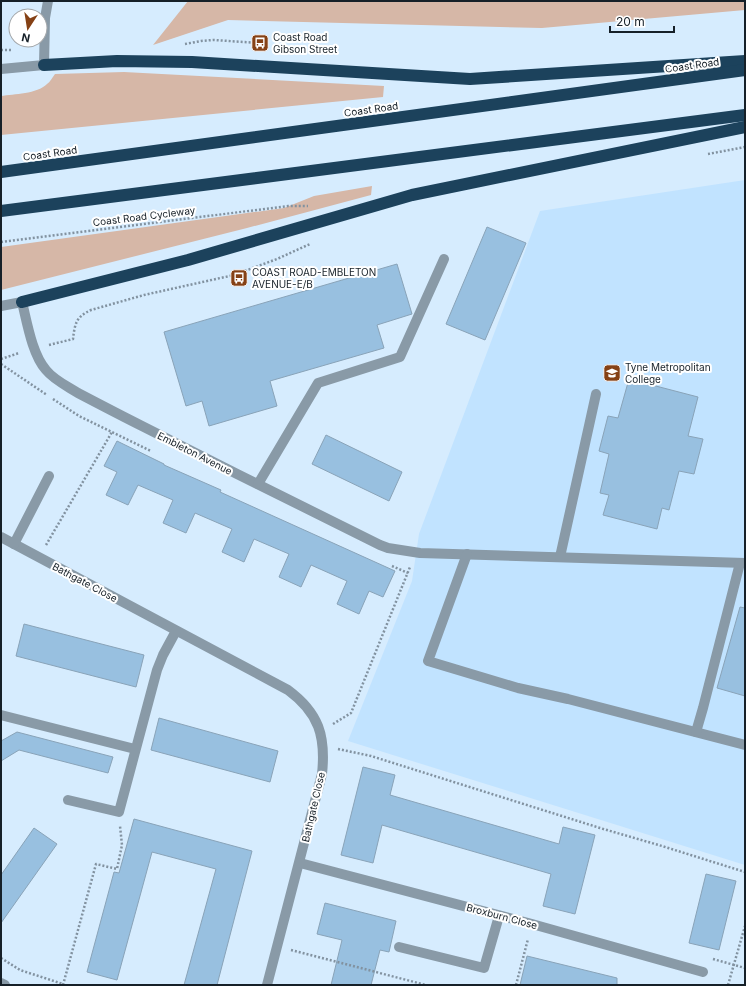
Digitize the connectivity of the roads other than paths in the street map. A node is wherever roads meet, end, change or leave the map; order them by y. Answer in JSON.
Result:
{"nodes":[{"id":1,"x":48,"y":1,"type":"edge"},
{"id":2,"x":745,"y":61,"type":"edge"},
{"id":3,"x":44,"y":65,"type":"junction"},
{"id":4,"x":1,"y":69,"type":"edge"},
{"id":5,"x":745,"y":70,"type":"edge"},
{"id":6,"x":745,"y":115,"type":"edge"},
{"id":7,"x":745,"y":128,"type":"edge"},
{"id":8,"x":1,"y":172,"type":"edge"},
{"id":9,"x":1,"y":211,"type":"edge"},
{"id":10,"x":444,"y":260,"type":"dead end"},
{"id":11,"x":22,"y":302,"type":"junction"},
{"id":12,"x":1,"y":306,"type":"edge"},
{"id":13,"x":596,"y":394,"type":"dead end"},
{"id":14,"x":49,"y":476,"type":"dead end"},
{"id":15,"x":258,"y":484,"type":"junction"},
{"id":16,"x":1,"y":537,"type":"edge"},
{"id":17,"x":14,"y":544,"type":"junction"},
{"id":18,"x":467,"y":554,"type":"junction"},
{"id":19,"x":560,"y":557,"type":"junction"},
{"id":20,"x":742,"y":563,"type":"edge"},
{"id":21,"x":176,"y":631,"type":"junction"},
{"id":22,"x":1,"y":715,"type":"edge"},
{"id":23,"x":696,"y":732,"type":"junction"},
{"id":24,"x":745,"y":745,"type":"edge"},
{"id":25,"x":135,"y":749,"type":"junction"},
{"id":26,"x":68,"y":800,"type":"dead end"},
{"id":27,"x":300,"y":863,"type":"junction"},
{"id":28,"x":499,"y":916,"type":"junction"},
{"id":29,"x":399,"y":947,"type":"dead end"},
{"id":30,"x":704,"y":972,"type":"road end"},
{"id":31,"x":1,"y":983,"type":"edge"},
{"id":32,"x":4,"y":985,"type":"edge"},
{"id":33,"x":267,"y":985,"type":"edge"}],
"edges":[{"from":1,"to":3,"type":"street"},
{"from":2,"to":3,"type":"highway"},
{"from":3,"to":4,"type":"street"},
{"from":5,"to":8,"type":"highway","name":"Coast Road"},
{"from":6,"to":9,"type":"highway"},
{"from":7,"to":11,"type":"highway"},
{"from":10,"to":15,"type":"street"},
{"from":11,"to":12,"type":"street"},
{"from":11,"to":15,"type":"street","name":"Embleton Avenue"},
{"from":13,"to":19,"type":"street"},
{"from":14,"to":17,"type":"street"},
{"from":15,"to":18,"type":"street","name":"Embleton Avenue"},
{"from":16,"to":17,"type":"street","name":"Bathgate Close"},
{"from":17,"to":21,"type":"street","name":"Bathgate Close"},
{"from":18,"to":19,"type":"street","name":"Embleton Avenue"},
{"from":18,"to":23,"type":"street"},
{"from":19,"to":20,"type":"street","name":"Embleton Avenue"},
{"from":20,"to":23,"type":"street"},
{"from":21,"to":25,"type":"street"},
{"from":21,"to":27,"type":"street","name":"Bathgate Close"},
{"from":22,"to":25,"type":"street"},
{"from":23,"to":24,"type":"street"},
{"from":25,"to":26,"type":"street"},
{"from":27,"to":28,"type":"street","name":"Broxburn Close"},
{"from":27,"to":33,"type":"street","name":"Bathgate Close"},
{"from":28,"to":29,"type":"street"},
{"from":28,"to":30,"type":"street","name":"Broxburn Close"},
{"from":31,"to":32,"type":"street"}]}
